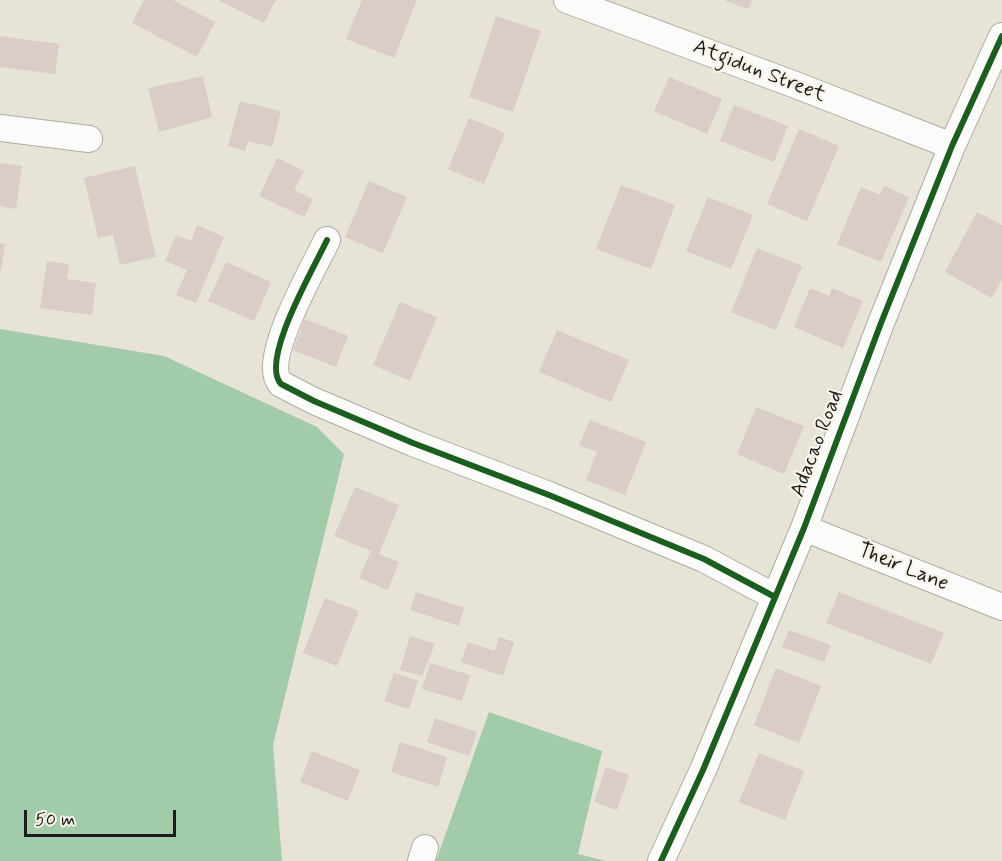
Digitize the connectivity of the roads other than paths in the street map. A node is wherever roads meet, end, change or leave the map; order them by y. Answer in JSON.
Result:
{"nodes":[{"id":1,"x":567,"y":0,"type":"edge"},
{"id":2,"x":1002,"y":36,"type":"edge"},
{"id":3,"x":0,"y":128,"type":"edge"},
{"id":4,"x":89,"y":139,"type":"dead end"},
{"id":5,"x":952,"y":146,"type":"junction"},
{"id":6,"x":327,"y":240,"type":"dead end"},
{"id":7,"x":804,"y":528,"type":"junction"},
{"id":8,"x":775,"y":597,"type":"junction"},
{"id":9,"x":1002,"y":607,"type":"edge"},
{"id":10,"x":661,"y":861,"type":"edge"}],
"edges":[{"from":1,"to":5,"type":"street","name":"Atgidun Street"},
{"from":2,"to":5,"type":"street","name":"Adacao Road"},
{"from":3,"to":4,"type":"street"},
{"from":5,"to":7,"type":"street","name":"Adacao Road"},
{"from":6,"to":8,"type":"street"},
{"from":7,"to":8,"type":"street","name":"Adacao Road"},
{"from":7,"to":9,"type":"street","name":"Their Lane"},
{"from":8,"to":10,"type":"street","name":"Adacao Road"}]}
